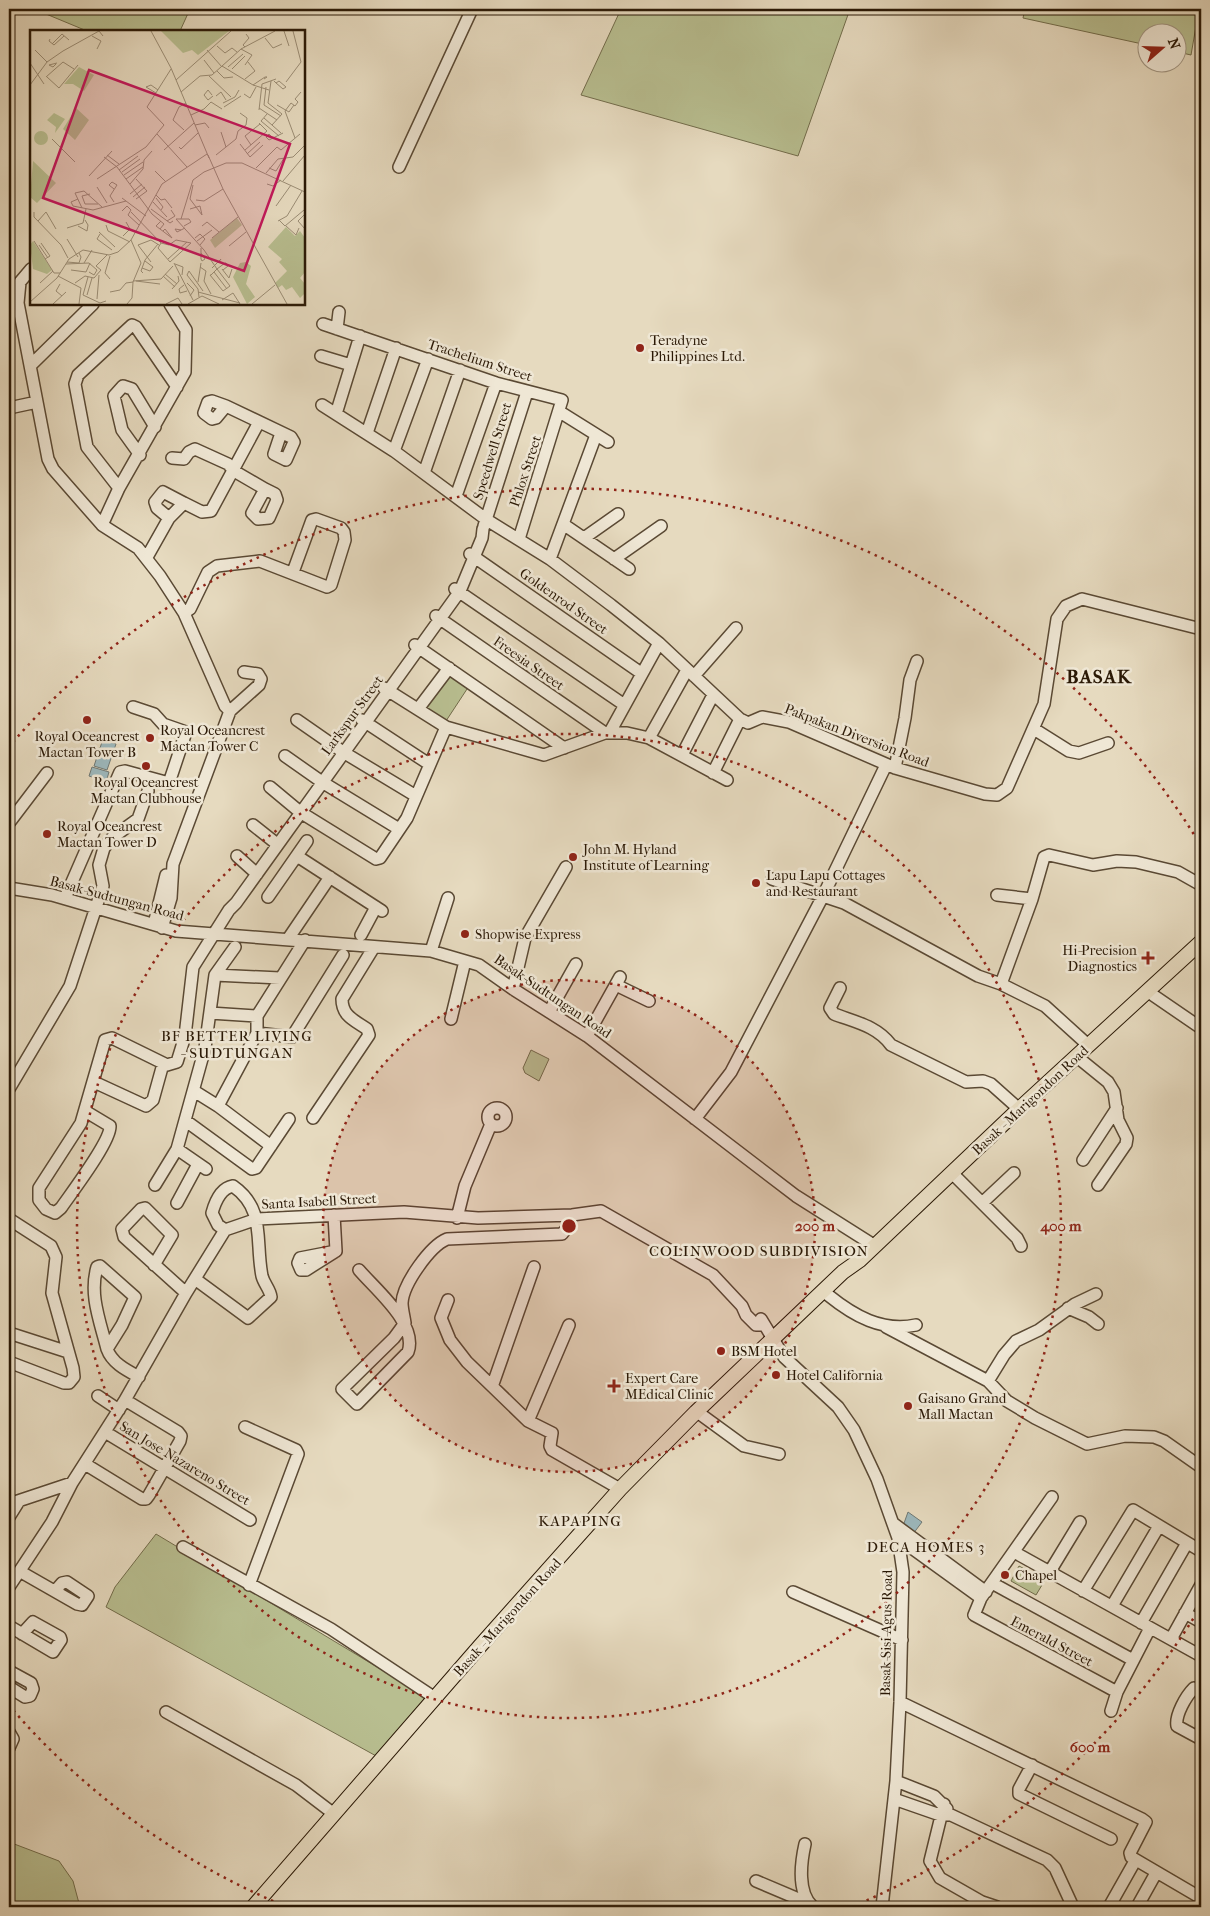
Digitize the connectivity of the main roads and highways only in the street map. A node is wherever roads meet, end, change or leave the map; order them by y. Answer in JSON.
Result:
{"nodes":[{"id":1,"x":1201,"y":942,"type":"edge"},
{"id":2,"x":860,"y":1260,"type":"junction"},
{"id":3,"x":774,"y":1340,"type":"junction"},
{"id":4,"x":253,"y":1907,"type":"edge"}],
"edges":[{"from":1,"to":2,"type":"main road","name":"Basak - Marigondon Road"},
{"from":2,"to":3,"type":"main road","name":"Basak - Marigondon Road"},
{"from":2,"to":3,"type":"main road","name":"Basak - Marigondon Road"},
{"from":3,"to":4,"type":"main road","name":"Basak - Marigondon Road"}]}
